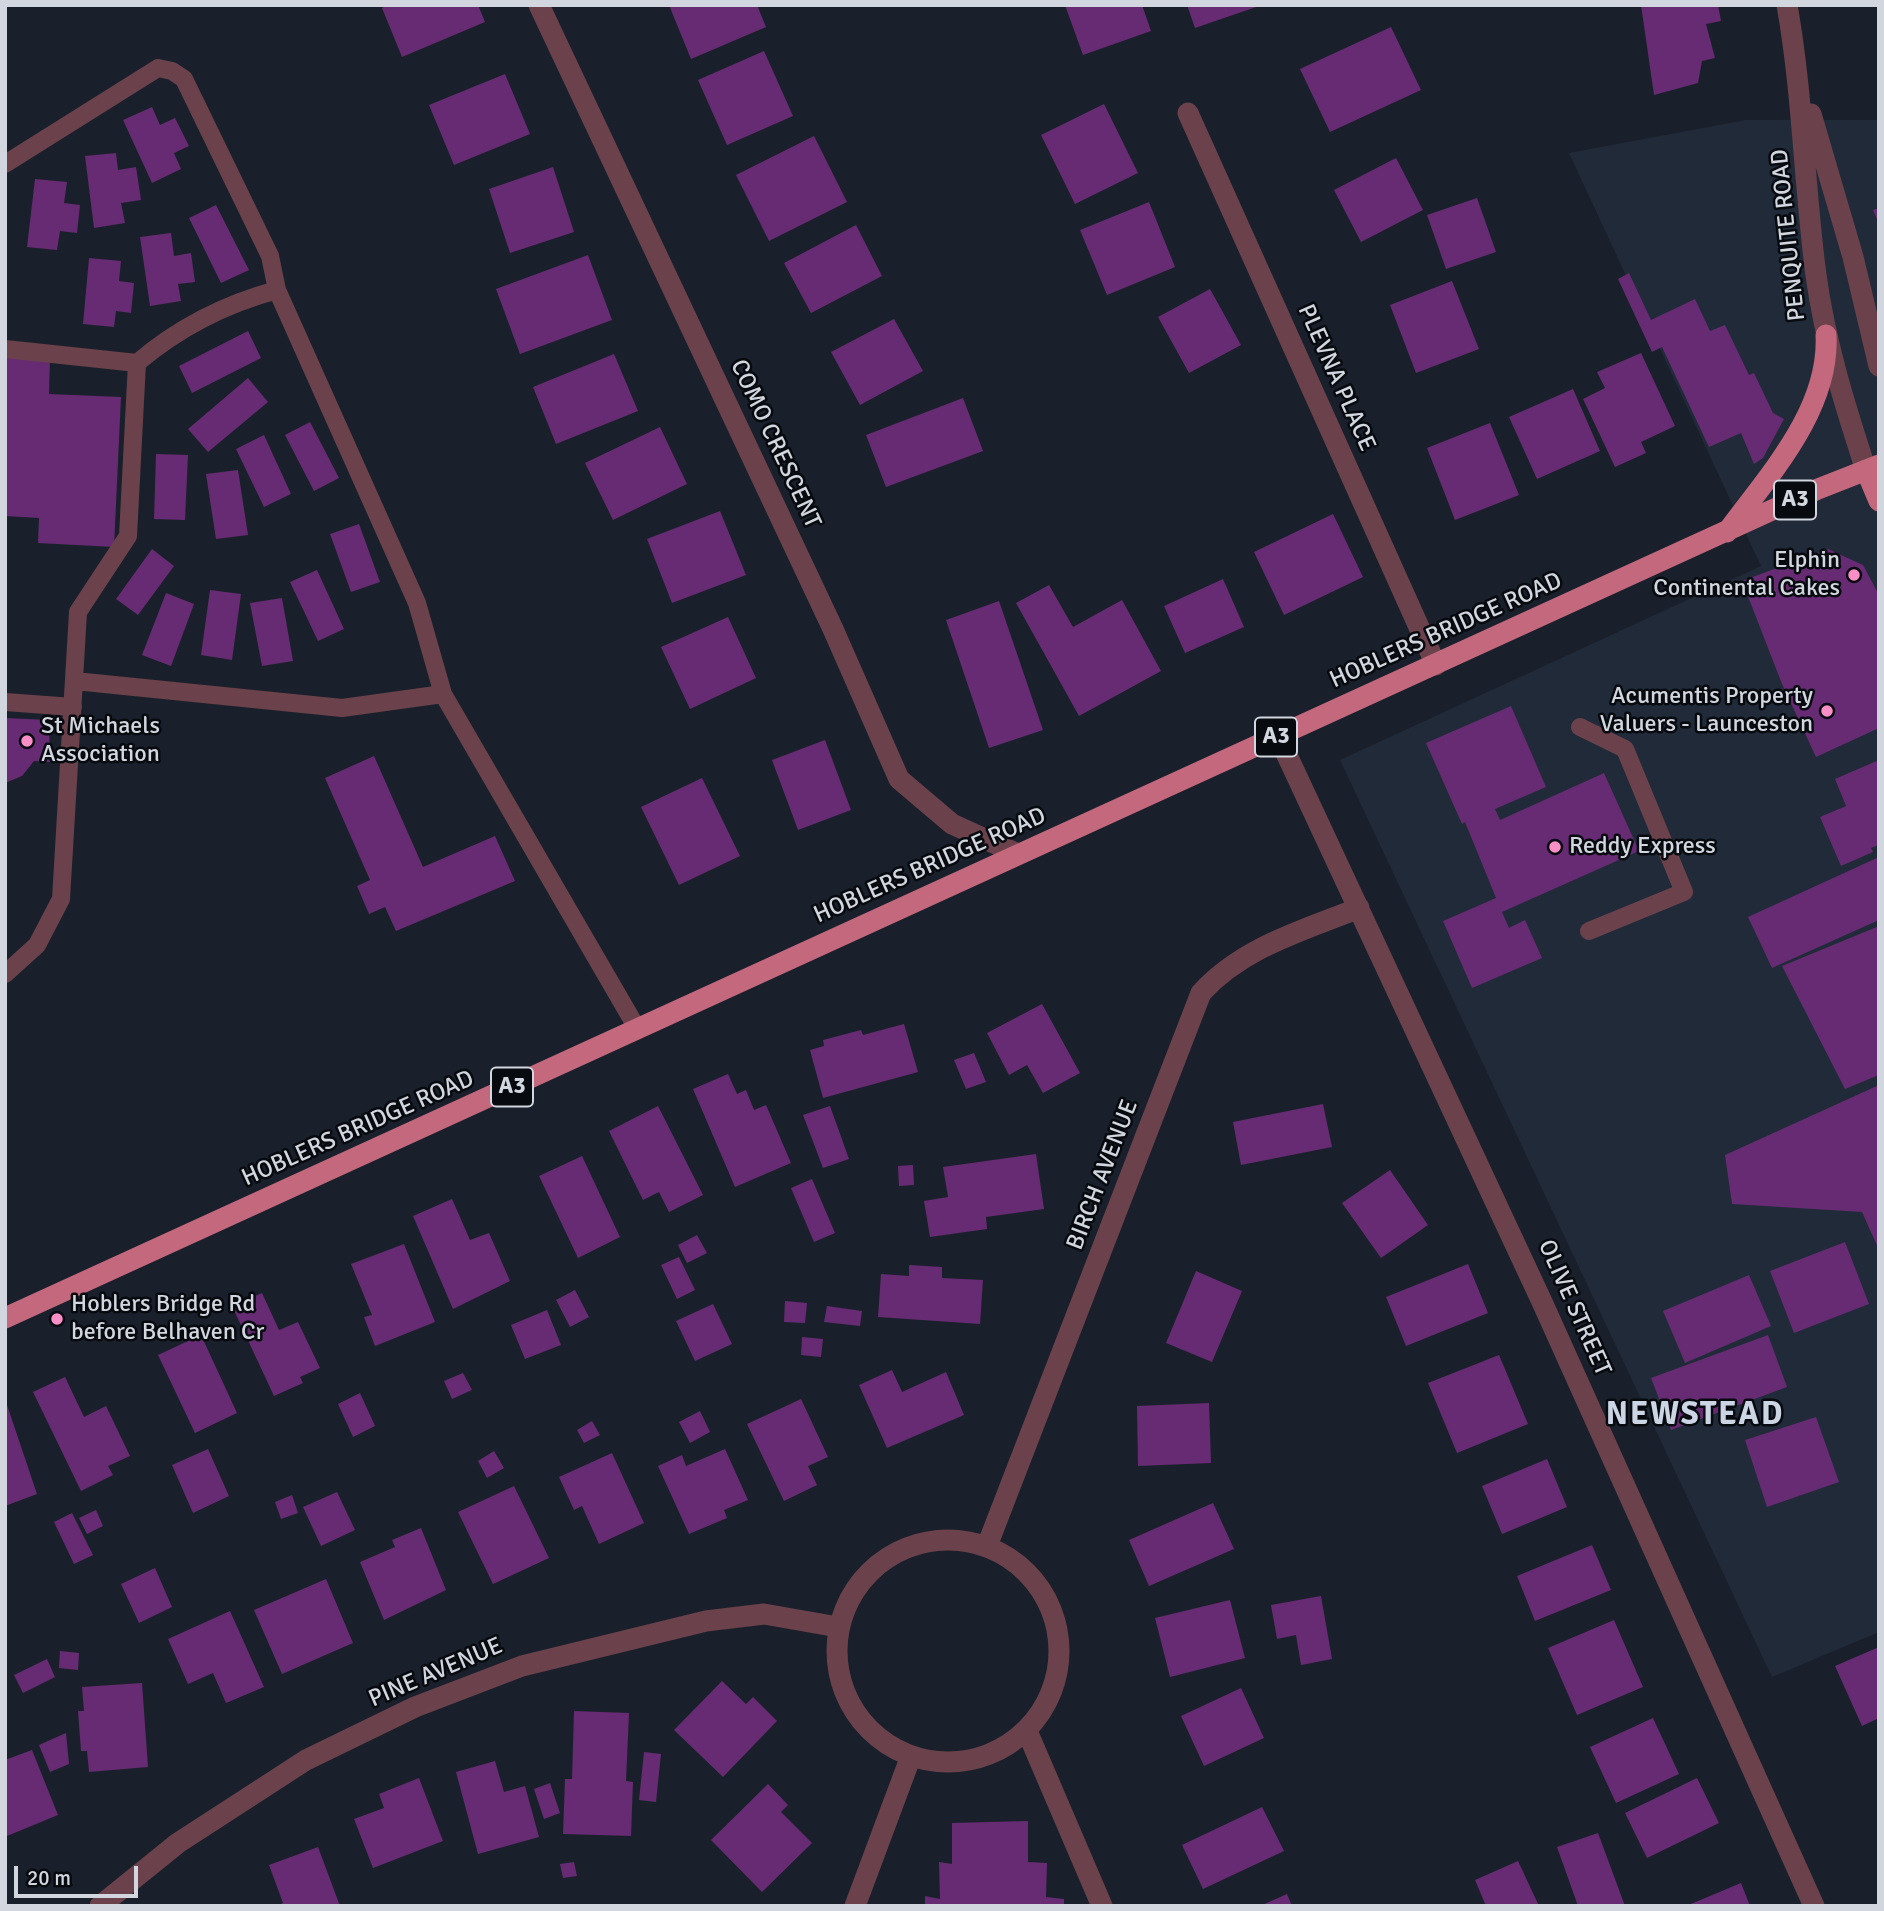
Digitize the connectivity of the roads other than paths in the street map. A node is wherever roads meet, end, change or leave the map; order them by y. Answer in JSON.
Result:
{"nodes":[{"id":1,"x":538,"y":5,"type":"edge"},
{"id":2,"x":1787,"y":5,"type":"edge"},
{"id":3,"x":1799,"y":72,"type":"junction"},
{"id":4,"x":1188,"y":113,"type":"dead end"},
{"id":5,"x":5,"y":164,"type":"edge"},
{"id":6,"x":277,"y":290,"type":"junction"},
{"id":7,"x":1826,"y":335,"type":"junction"},
{"id":8,"x":5,"y":349,"type":"edge"},
{"id":9,"x":136,"y":363,"type":"junction"},
{"id":10,"x":1879,"y":366,"type":"edge"},
{"id":11,"x":1872,"y":467,"type":"edge"},
{"id":12,"x":1879,"y":501,"type":"edge"},
{"id":13,"x":1726,"y":533,"type":"junction"},
{"id":14,"x":1436,"y":665,"type":"junction"},
{"id":15,"x":75,"y":681,"type":"junction"},
{"id":16,"x":443,"y":694,"type":"junction"},
{"id":17,"x":5,"y":702,"type":"edge"},
{"id":18,"x":73,"y":707,"type":"junction"},
{"id":19,"x":1580,"y":727,"type":"dead end"},
{"id":20,"x":1278,"y":736,"type":"junction"},
{"id":21,"x":1018,"y":855,"type":"junction"},
{"id":22,"x":1359,"y":908,"type":"junction"},
{"id":23,"x":1589,"y":931,"type":"dead end"},
{"id":24,"x":5,"y":974,"type":"edge"},
{"id":25,"x":638,"y":1030,"type":"junction"},
{"id":26,"x":5,"y":1318,"type":"edge"},
{"id":27,"x":987,"y":1546,"type":"junction"},
{"id":28,"x":838,"y":1627,"type":"junction"},
{"id":29,"x":1027,"y":1731,"type":"junction"},
{"id":30,"x":911,"y":1756,"type":"junction"},
{"id":31,"x":100,"y":1906,"type":"edge"},
{"id":32,"x":855,"y":1906,"type":"edge"},
{"id":33,"x":1102,"y":1906,"type":"edge"},
{"id":34,"x":1814,"y":1906,"type":"edge"}],
"edges":[{"from":1,"to":21,"type":"street","name":"COMO CRESCENT"},
{"from":2,"to":3,"type":"street","name":"PENQUITE ROAD"},
{"from":3,"to":7,"type":"street","name":"PENQUITE ROAD"},
{"from":3,"to":10,"type":"street","name":"PENQUITE ROAD"},
{"from":4,"to":14,"type":"street","name":"PLEVNA PLACE"},
{"from":5,"to":6,"type":"lane"},
{"from":6,"to":9,"type":"lane"},
{"from":6,"to":16,"type":"lane"},
{"from":7,"to":11,"type":"street","name":"PENQUITE ROAD"},
{"from":7,"to":13,"type":"highway"},
{"from":8,"to":9,"type":"lane"},
{"from":9,"to":15,"type":"lane"},
{"from":11,"to":12,"type":"highway"},
{"from":11,"to":13,"type":"highway","name":"HOBLERS BRIDGE ROAD","number":"A3"},
{"from":13,"to":14,"type":"highway","name":"HOBLERS BRIDGE ROAD","number":"A3"},
{"from":14,"to":20,"type":"highway","name":"HOBLERS BRIDGE ROAD","number":"A3"},
{"from":15,"to":16,"type":"lane"},
{"from":15,"to":18,"type":"lane"},
{"from":16,"to":25,"type":"lane"},
{"from":17,"to":18,"type":"lane"},
{"from":18,"to":24,"type":"lane"},
{"from":19,"to":23,"type":"lane"},
{"from":20,"to":21,"type":"highway","name":"HOBLERS BRIDGE ROAD","number":"A3"},
{"from":20,"to":22,"type":"street","name":"OLIVE STREET"},
{"from":21,"to":25,"type":"highway","name":"HOBLERS BRIDGE ROAD","number":"A3"},
{"from":22,"to":27,"type":"street","name":"BIRCH AVENUE"},
{"from":22,"to":34,"type":"street","name":"OLIVE STREET"},
{"from":25,"to":26,"type":"highway","name":"HOBLERS BRIDGE ROAD","number":"A3"},
{"from":27,"to":28,"type":"street"},
{"from":27,"to":29,"type":"street"},
{"from":28,"to":30,"type":"street"},
{"from":28,"to":31,"type":"street","name":"PINE AVENUE"},
{"from":29,"to":30,"type":"street"},
{"from":29,"to":33,"type":"street"},
{"from":30,"to":32,"type":"street"}]}
